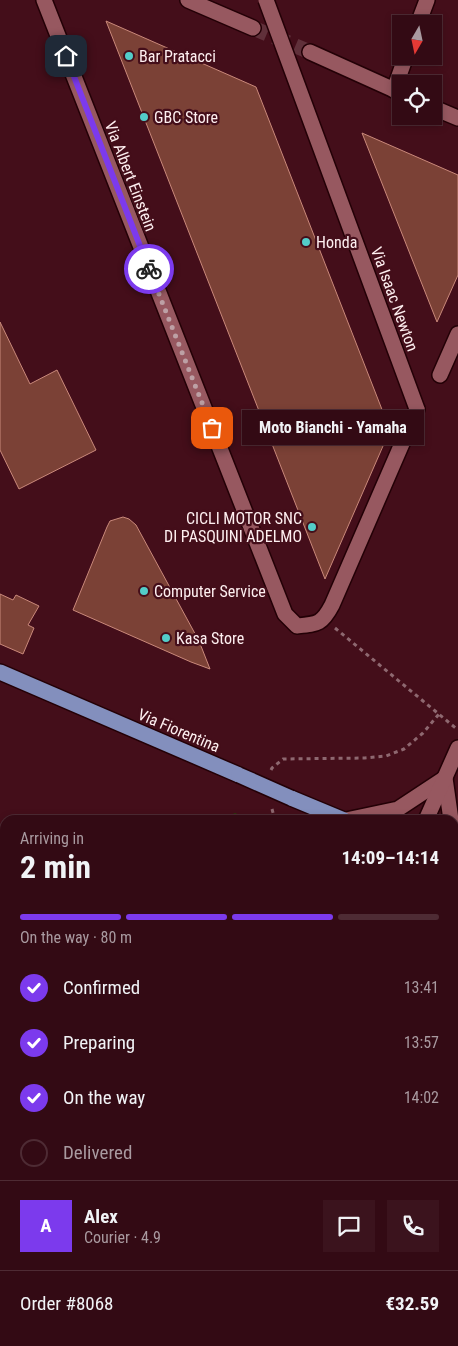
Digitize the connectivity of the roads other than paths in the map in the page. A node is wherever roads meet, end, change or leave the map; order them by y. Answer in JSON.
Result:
{"nodes":[{"id":1,"x":44,"y":0,"type":"edge"},
{"id":2,"x":188,"y":0,"type":"edge"},
{"id":3,"x":266,"y":0,"type":"edge"},
{"id":4,"x":427,"y":0,"type":"edge"},
{"id":5,"x":421,"y":15,"type":"edge"},
{"id":6,"x":253,"y":28,"type":"tunnel mouth"},
{"id":7,"x":310,"y":52,"type":"tunnel mouth"},
{"id":8,"x":392,"y":90,"type":"edge"},
{"id":9,"x":442,"y":111,"type":"edge"},
{"id":10,"x":458,"y":118,"type":"edge"},
{"id":11,"x":458,"y":334,"type":"edge"},
{"id":12,"x":440,"y":375,"type":"dead end"},
{"id":13,"x":332,"y":605,"type":"joint"},
{"id":14,"x":0,"y":672,"type":"edge"},
{"id":15,"x":458,"y":748,"type":"edge"},
{"id":16,"x":445,"y":778,"type":"junction"},
{"id":17,"x":333,"y":815,"type":"edge"},
{"id":18,"x":369,"y":815,"type":"edge"},
{"id":19,"x":428,"y":815,"type":"edge"},
{"id":20,"x":450,"y":815,"type":"edge"}],
"edges":[{"from":1,"to":13,"type":"street","name":"Via Albert Einstein"},
{"from":2,"to":6,"type":"street"},
{"from":3,"to":13,"type":"street","name":"Via Isaac Newton","bridge":true},
{"from":4,"to":5,"type":"street"},
{"from":7,"to":8,"type":"street"},
{"from":9,"to":10,"type":"street"},
{"from":11,"to":12,"type":"street"},
{"from":14,"to":17,"type":"main road","name":"Via Fiorentina","bridge":true},
{"from":15,"to":16,"type":"street"},
{"from":16,"to":18,"type":"street"},
{"from":16,"to":19,"type":"street"},
{"from":16,"to":20,"type":"street"}]}
